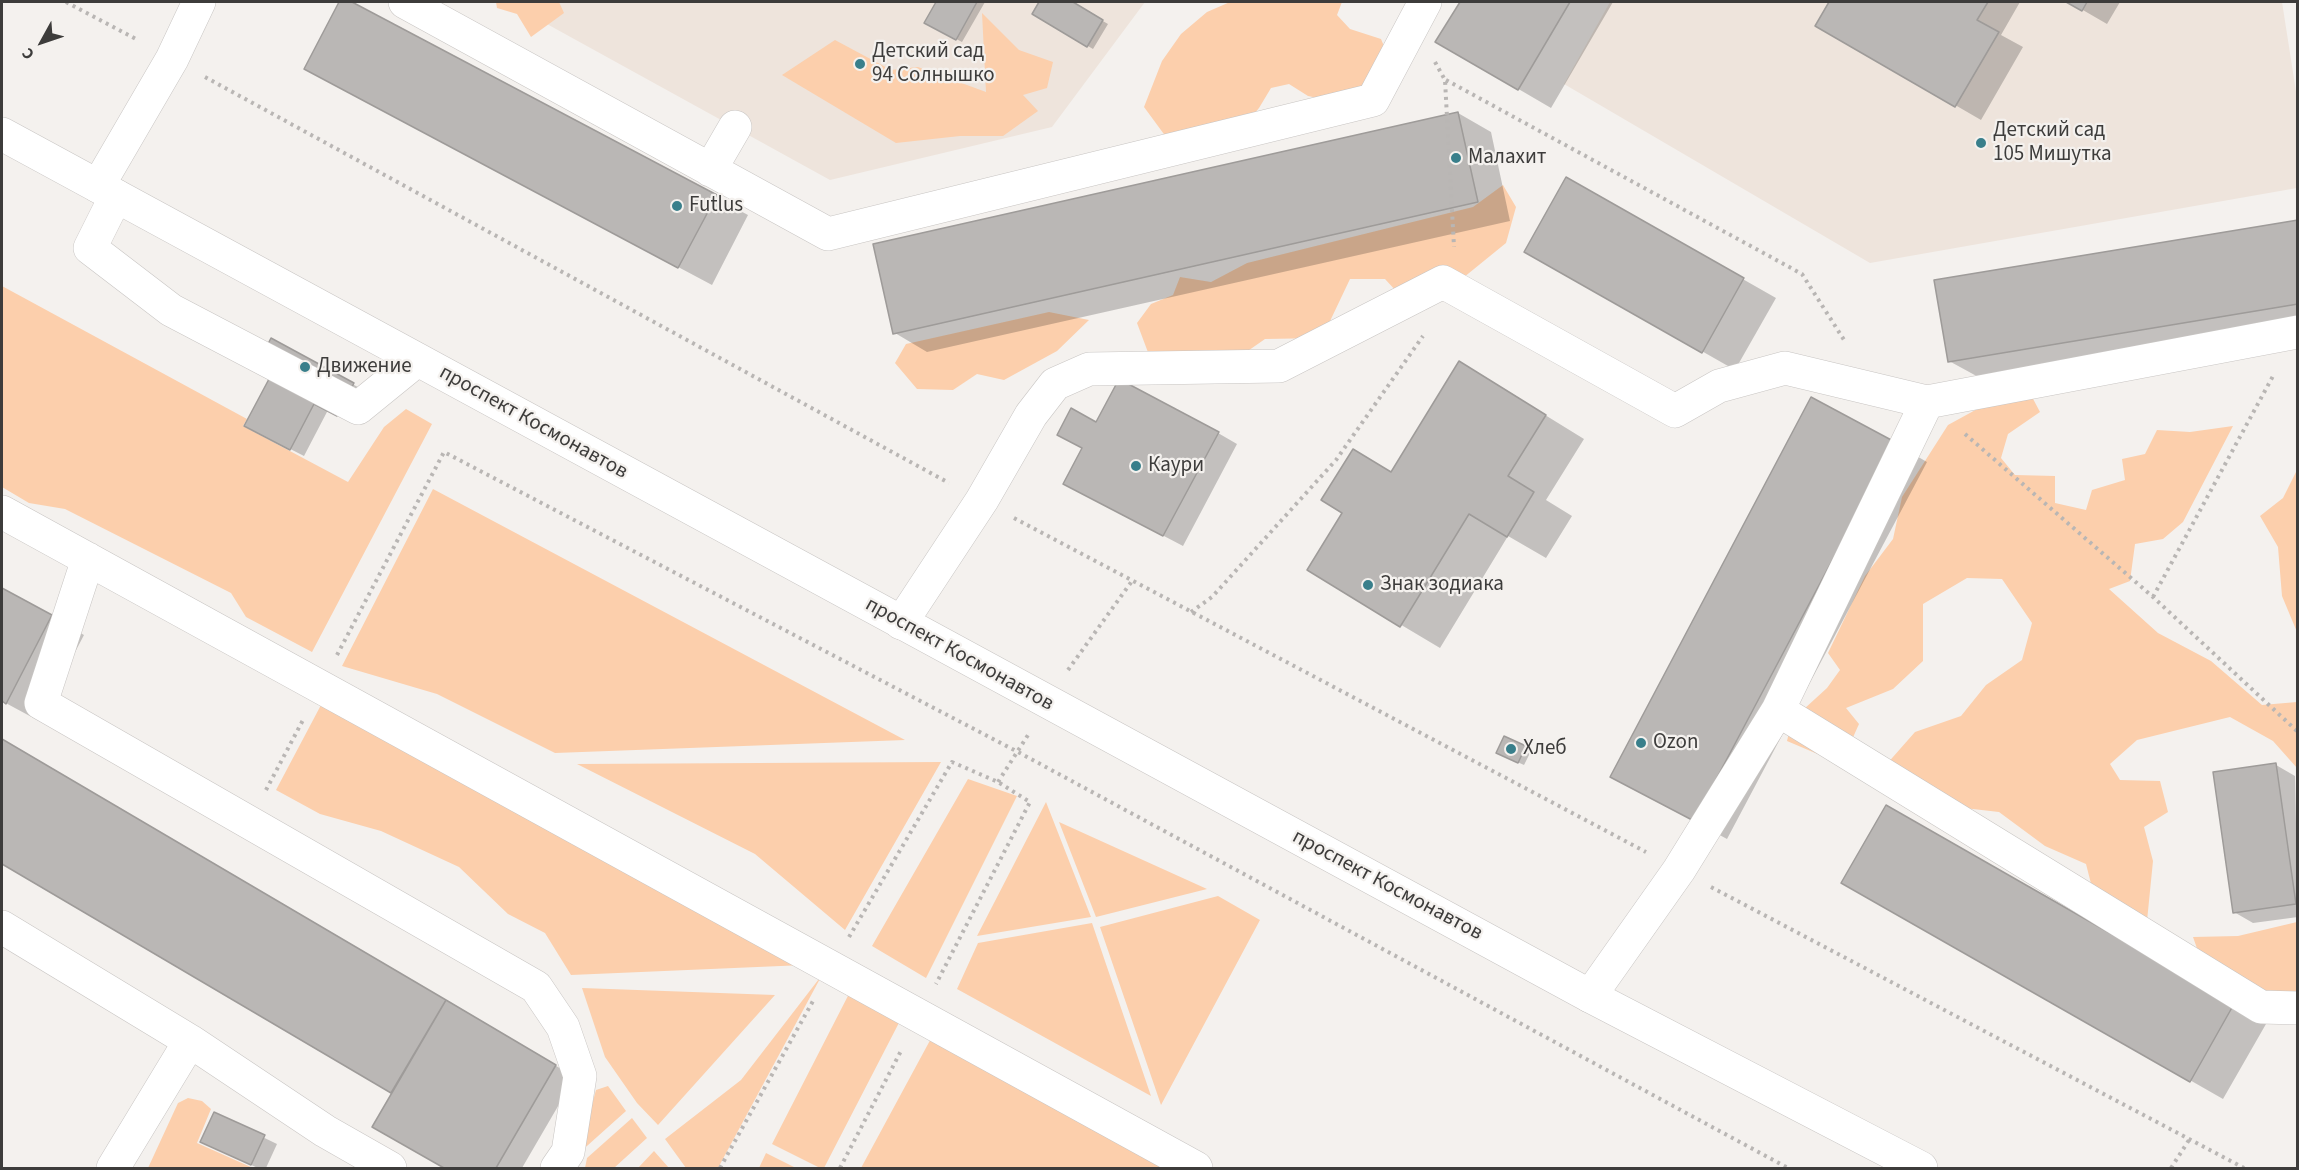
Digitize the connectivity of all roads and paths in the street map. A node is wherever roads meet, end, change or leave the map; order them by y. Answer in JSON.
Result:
{"nodes":[{"id":1,"x":66,"y":2,"type":"edge"},
{"id":2,"x":199,"y":2,"type":"edge"},
{"id":3,"x":405,"y":2,"type":"edge"},
{"id":4,"x":1425,"y":2,"type":"edge"},
{"id":5,"x":172,"y":59,"type":"junction"},
{"id":6,"x":1445,"y":80,"type":"dead end"},
{"id":7,"x":735,"y":127,"type":"dead end"},
{"id":8,"x":2,"y":134,"type":"edge"},
{"id":9,"x":710,"y":170,"type":"junction"},
{"id":10,"x":107,"y":191,"type":"junction"},
{"id":11,"x":2298,"y":332,"type":"edge"},
{"id":12,"x":417,"y":360,"type":"junction"},
{"id":13,"x":2273,"y":375,"type":"dead end"},
{"id":14,"x":1876,"y":390,"type":"junction"},
{"id":15,"x":1927,"y":402,"type":"junction"},
{"id":16,"x":982,"y":500,"type":"junction"},
{"id":17,"x":1298,"y":502,"type":"dead end"},
{"id":18,"x":2,"y":512,"type":"edge"},
{"id":19,"x":88,"y":559,"type":"junction"},
{"id":20,"x":2153,"y":597,"type":"junction"},
{"id":21,"x":1191,"y":612,"type":"junction"},
{"id":22,"x":900,"y":623,"type":"junction"},
{"id":23,"x":320,"y":686,"type":"junction"},
{"id":24,"x":1778,"y":710,"type":"junction"},
{"id":25,"x":2298,"y":732,"type":"edge"},
{"id":26,"x":249,"y":823,"type":"junction"},
{"id":27,"x":1679,"y":870,"type":"junction"},
{"id":28,"x":2,"y":927,"type":"edge"},
{"id":29,"x":855,"y":928,"type":"dead end"},
{"id":30,"x":831,"y":967,"type":"junction"},
{"id":31,"x":939,"y":977,"type":"dead end"},
{"id":32,"x":1590,"y":996,"type":"junction"},
{"id":33,"x":2298,"y":1008,"type":"edge"},
{"id":34,"x":919,"y":1017,"type":"junction"},
{"id":35,"x":190,"y":1041,"type":"junction"},
{"id":36,"x":2189,"y":1140,"type":"junction"},
{"id":37,"x":113,"y":1168,"type":"edge"},
{"id":38,"x":390,"y":1168,"type":"edge"},
{"id":39,"x":557,"y":1168,"type":"edge"},
{"id":40,"x":720,"y":1168,"type":"edge"},
{"id":41,"x":840,"y":1168,"type":"edge"},
{"id":42,"x":1196,"y":1168,"type":"edge"},
{"id":43,"x":1788,"y":1168,"type":"edge"},
{"id":44,"x":1921,"y":1168,"type":"edge"},
{"id":45,"x":2171,"y":1168,"type":"edge"},
{"id":46,"x":2244,"y":1168,"type":"edge"}],
"edges":[{"from":1,"to":5,"type":"path"},
{"from":2,"to":5,"type":"main road"},
{"from":3,"to":9,"type":"main road"},
{"from":4,"to":9,"type":"main road"},
{"from":5,"to":10,"type":"main road"},
{"from":5,"to":16,"type":"path"},
{"from":6,"to":14,"type":"path"},
{"from":7,"to":9,"type":"main road"},
{"from":8,"to":10,"type":"main road","name":"проспект Космонавтов"},
{"from":10,"to":12,"type":"main road","name":"проспект Космонавтов"},
{"from":10,"to":12,"type":"main road"},
{"from":11,"to":15,"type":"main road"},
{"from":12,"to":22,"type":"main road","name":"проспект Космонавтов"},
{"from":13,"to":20,"type":"path"},
{"from":14,"to":15,"type":"main road"},
{"from":14,"to":16,"type":"main road"},
{"from":15,"to":20,"type":"path"},
{"from":15,"to":24,"type":"main road"},
{"from":16,"to":21,"type":"path"},
{"from":16,"to":22,"type":"main road"},
{"from":17,"to":21,"type":"path"},
{"from":18,"to":19,"type":"main road"},
{"from":19,"to":23,"type":"main road"},
{"from":19,"to":26,"type":"main road"},
{"from":20,"to":25,"type":"path"},
{"from":21,"to":27,"type":"path"},
{"from":22,"to":32,"type":"main road","name":"проспект Космонавтов"},
{"from":23,"to":26,"type":"path"},
{"from":23,"to":30,"type":"main road"},
{"from":23,"to":43,"type":"path"},
{"from":24,"to":27,"type":"main road"},
{"from":24,"to":33,"type":"main road"},
{"from":26,"to":39,"type":"main road"},
{"from":27,"to":32,"type":"main road"},
{"from":27,"to":36,"type":"path"},
{"from":28,"to":35,"type":"main road"},
{"from":29,"to":31,"type":"path"},
{"from":30,"to":34,"type":"main road"},
{"from":30,"to":40,"type":"path"},
{"from":32,"to":44,"type":"main road","name":"проспект Космонавтов"},
{"from":34,"to":41,"type":"path"},
{"from":34,"to":42,"type":"main road"},
{"from":35,"to":37,"type":"main road"},
{"from":35,"to":38,"type":"main road"},
{"from":36,"to":45,"type":"path"},
{"from":36,"to":46,"type":"path"}]}
